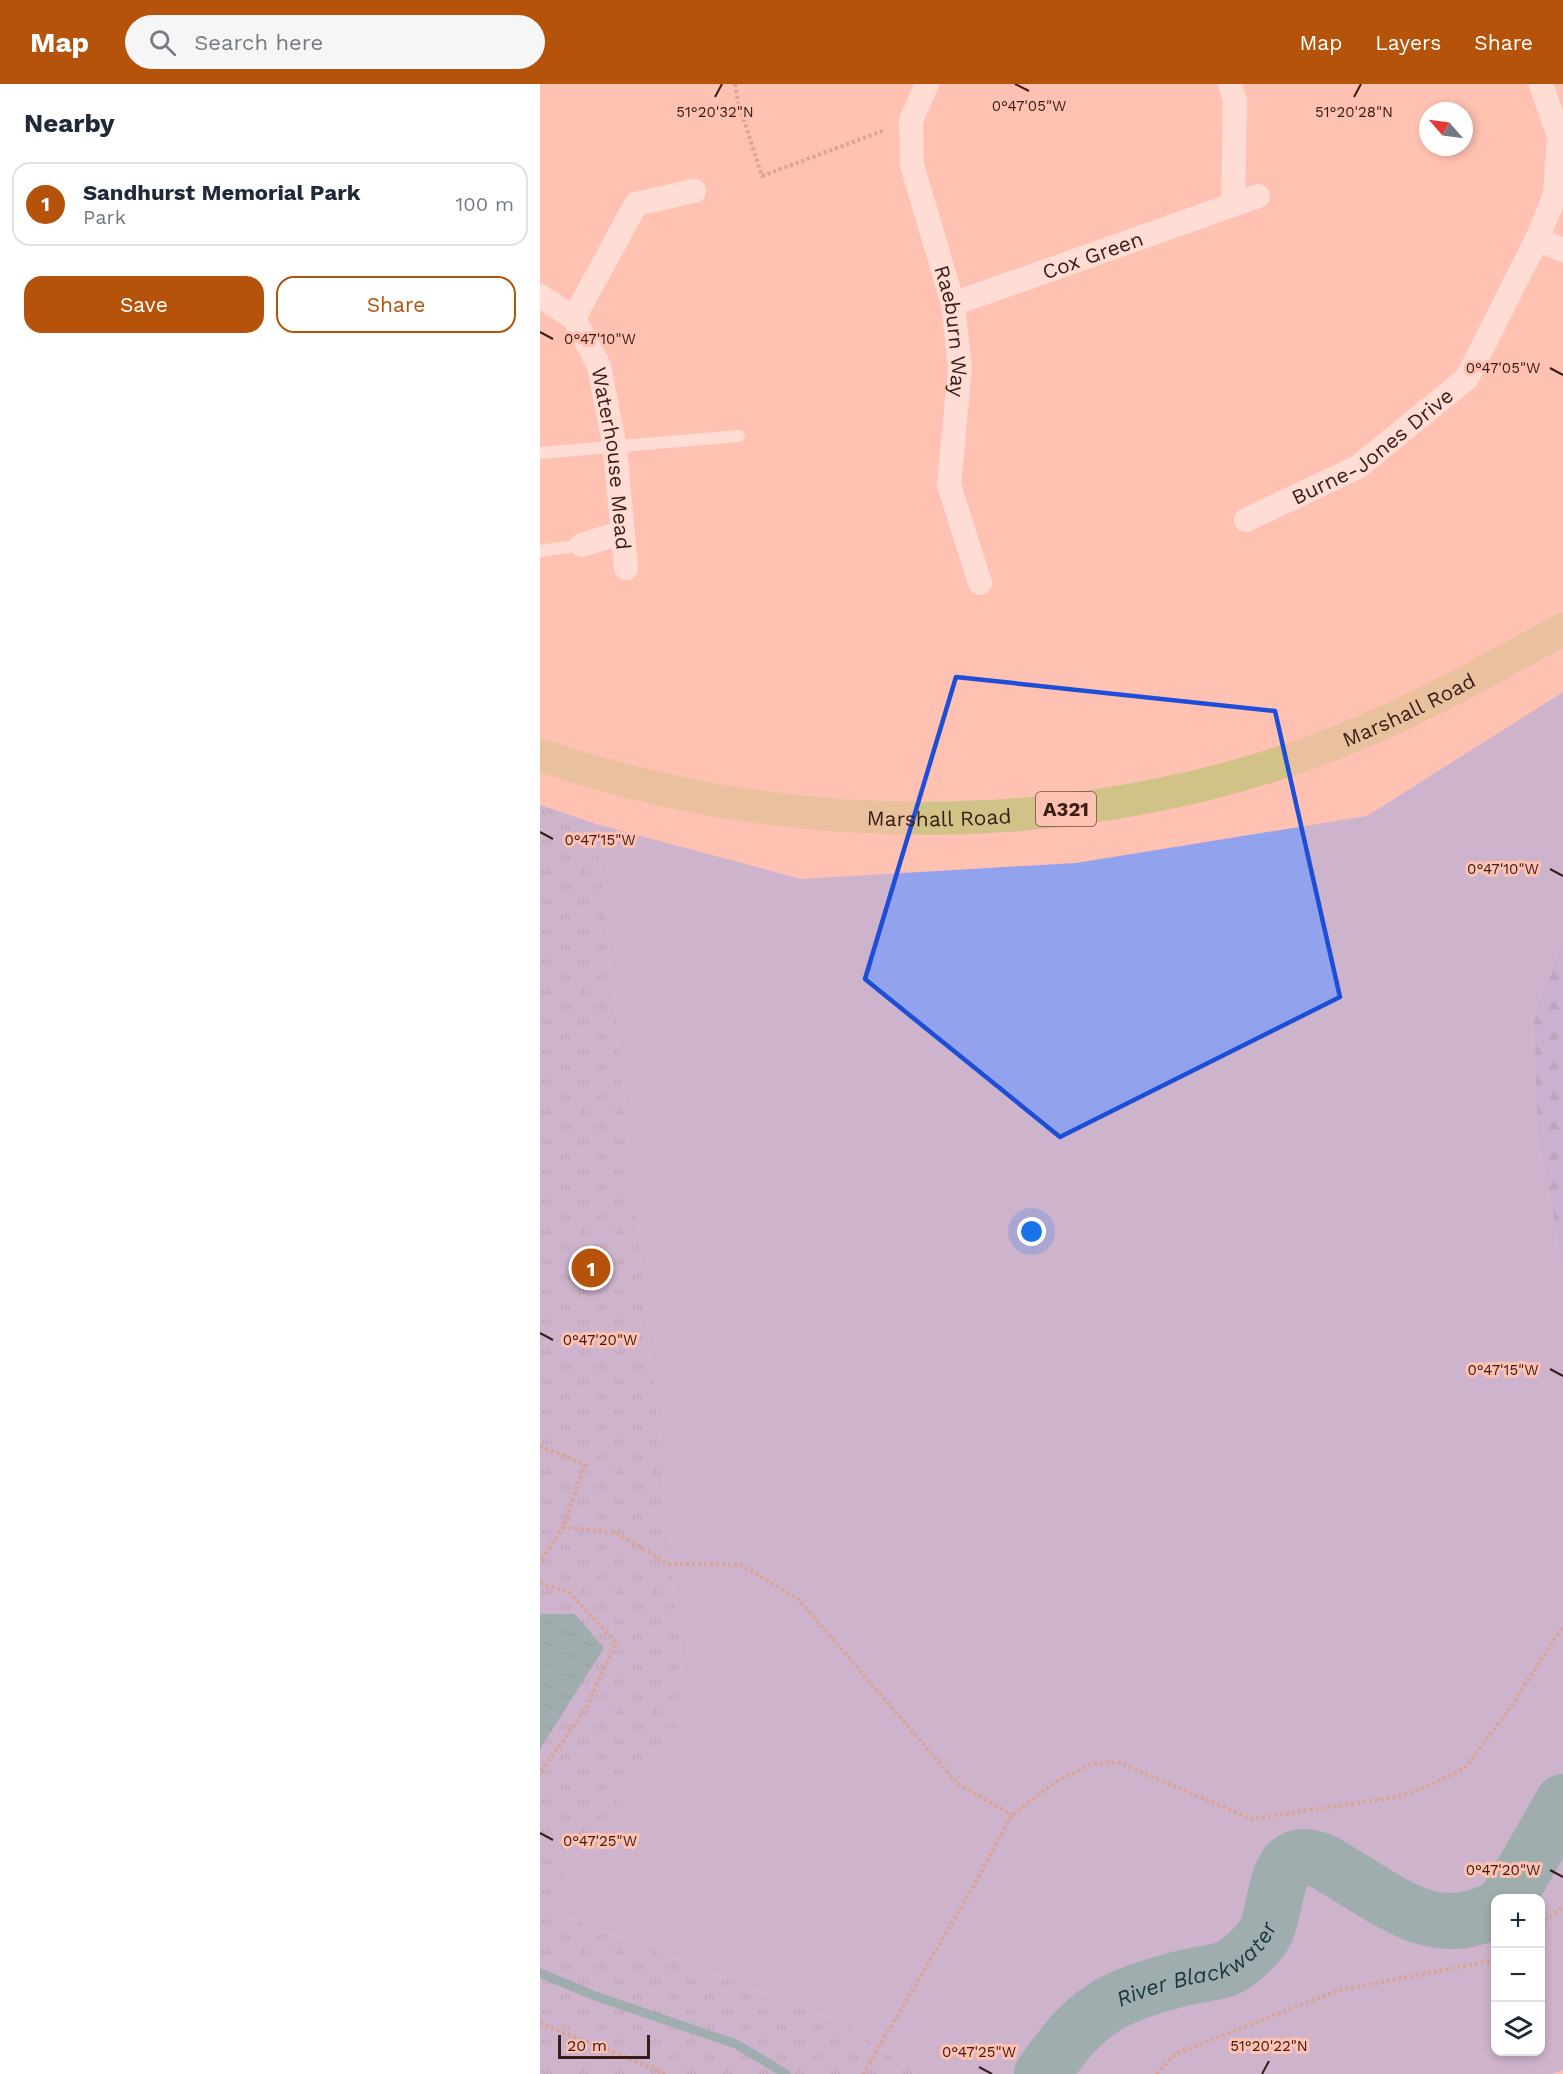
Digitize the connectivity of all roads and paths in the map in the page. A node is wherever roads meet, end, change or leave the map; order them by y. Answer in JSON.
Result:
{"nodes":[{"id":1,"x":735,"y":84,"type":"edge"},
{"id":2,"x":927,"y":84,"type":"edge"},
{"id":3,"x":1230,"y":84,"type":"edge"},
{"id":4,"x":1541,"y":84,"type":"edge"},
{"id":5,"x":911,"y":120,"type":"junction"},
{"id":6,"x":694,"y":191,"type":"dead end"},
{"id":7,"x":1258,"y":196,"type":"dead end"},
{"id":8,"x":1233,"y":205,"type":"junction"},
{"id":9,"x":1537,"y":239,"type":"junction"},
{"id":10,"x":1563,"y":250,"type":"edge"},
{"id":11,"x":540,"y":296,"type":"edge"},
{"id":12,"x":953,"y":304,"type":"junction"},
{"id":13,"x":574,"y":318,"type":"junction"},
{"id":14,"x":738,"y":436,"type":"dead end"},
{"id":15,"x":615,"y":448,"type":"junction"},
{"id":16,"x":540,"y":453,"type":"edge"},
{"id":17,"x":1246,"y":520,"type":"dead end"},
{"id":18,"x":623,"y":532,"type":"junction"},
{"id":19,"x":582,"y":544,"type":"joint"},
{"id":20,"x":540,"y":551,"type":"edge"},
{"id":21,"x":626,"y":568,"type":"dead end"},
{"id":22,"x":980,"y":583,"type":"dead end"},
{"id":23,"x":1563,"y":629,"type":"edge"},
{"id":24,"x":540,"y":755,"type":"edge"},
{"id":25,"x":540,"y":1446,"type":"edge"},
{"id":26,"x":563,"y":1527,"type":"junction"},
{"id":27,"x":540,"y":1562,"type":"edge"},
{"id":28,"x":540,"y":1583,"type":"edge"},
{"id":29,"x":1563,"y":1626,"type":"edge"},
{"id":30,"x":540,"y":1773,"type":"edge"},
{"id":31,"x":1012,"y":1815,"type":"junction"},
{"id":32,"x":1563,"y":1907,"type":"edge"},
{"id":33,"x":1545,"y":1920,"type":"edge"},
{"id":34,"x":1491,"y":1961,"type":"edge"},
{"id":35,"x":540,"y":2023,"type":"edge"},
{"id":36,"x":667,"y":2074,"type":"edge"},
{"id":37,"x":863,"y":2074,"type":"edge"},
{"id":38,"x":1156,"y":2074,"type":"edge"}],
"edges":[{"from":1,"to":5,"type":"path"},
{"from":2,"to":5,"type":"street","name":"Raeburn Way"},
{"from":3,"to":8,"type":"street"},
{"from":4,"to":9,"type":"street","name":"Burne-Jones Drive"},
{"from":5,"to":12,"type":"street","name":"Raeburn Way"},
{"from":6,"to":13,"type":"street"},
{"from":7,"to":8,"type":"street","name":"Cox Green"},
{"from":8,"to":12,"type":"street","name":"Cox Green"},
{"from":9,"to":10,"type":"street"},
{"from":9,"to":17,"type":"street","name":"Burne-Jones Drive"},
{"from":11,"to":13,"type":"street","name":"Waterhouse Mead"},
{"from":12,"to":22,"type":"street","name":"Raeburn Way"},
{"from":13,"to":15,"type":"street","name":"Waterhouse Mead"},
{"from":14,"to":15,"type":"lane"},
{"from":15,"to":16,"type":"lane"},
{"from":15,"to":18,"type":"street","name":"Waterhouse Mead"},
{"from":18,"to":19,"type":"street"},
{"from":18,"to":21,"type":"street","name":"Waterhouse Mead"},
{"from":19,"to":20,"type":"lane"},
{"from":23,"to":24,"type":"main road","name":"Marshall Road","number":"A321"},
{"from":25,"to":26,"type":"path"},
{"from":26,"to":27,"type":"path"},
{"from":26,"to":31,"type":"path"},
{"from":28,"to":30,"type":"path"},
{"from":29,"to":31,"type":"path"},
{"from":31,"to":37,"type":"path"},
{"from":32,"to":33,"type":"path"},
{"from":34,"to":38,"type":"path"},
{"from":35,"to":36,"type":"path"}]}
